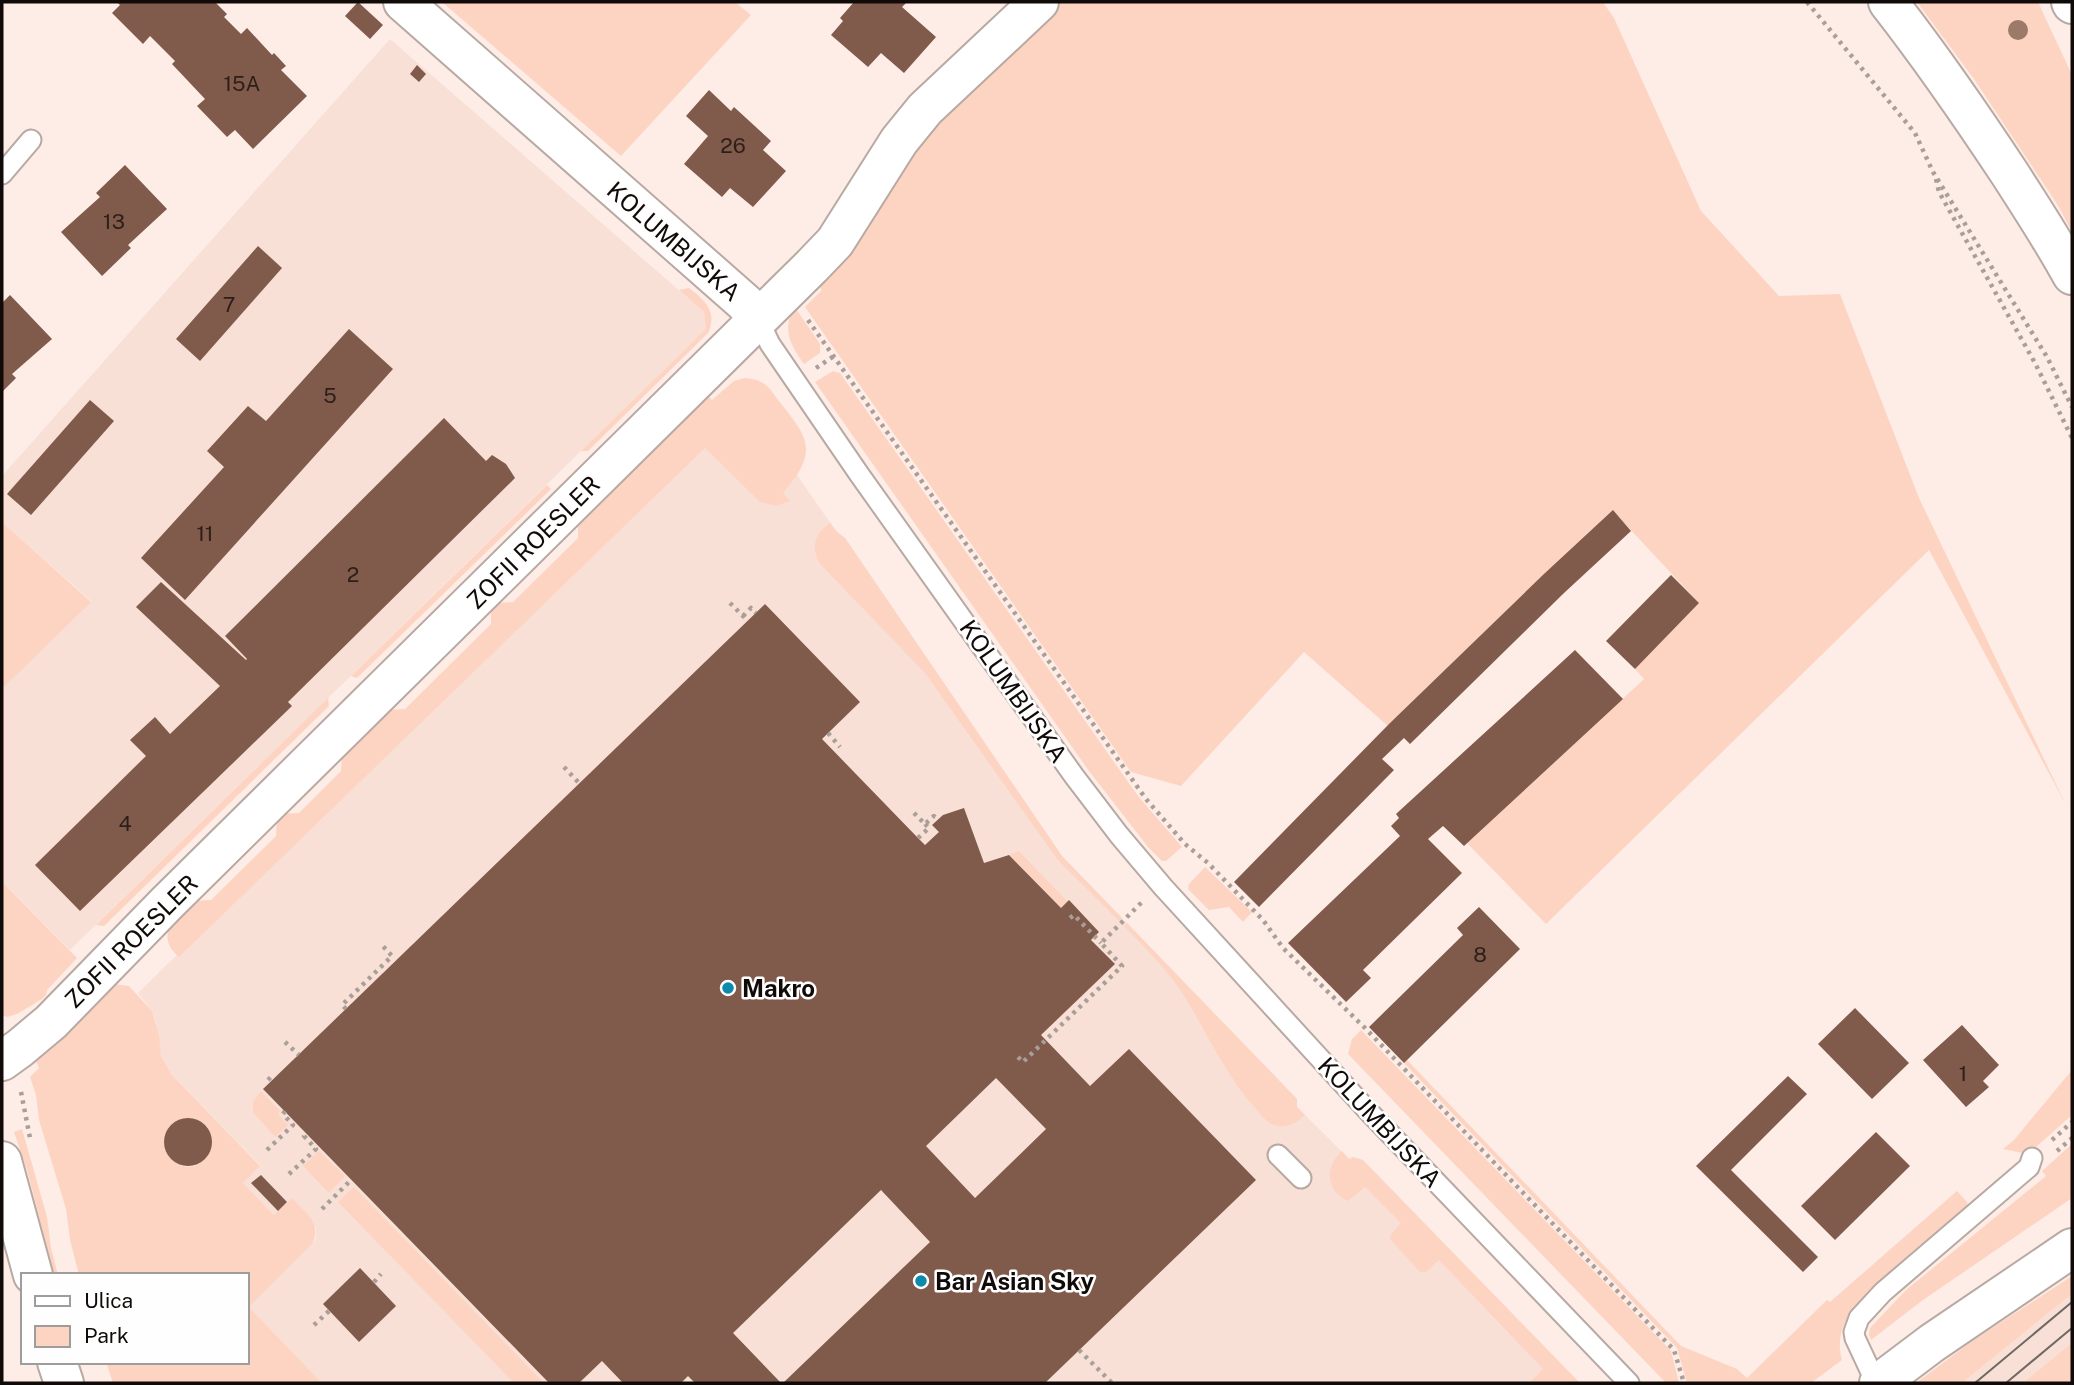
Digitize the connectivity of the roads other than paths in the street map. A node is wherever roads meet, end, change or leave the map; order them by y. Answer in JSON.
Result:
{"nodes":[{"id":1,"x":403,"y":2,"type":"edge"},
{"id":2,"x":1039,"y":2,"type":"edge"},
{"id":3,"x":1888,"y":2,"type":"edge"},
{"id":4,"x":31,"y":140,"type":"dead end"},
{"id":5,"x":2,"y":174,"type":"edge"},
{"id":6,"x":2072,"y":275,"type":"edge"},
{"id":7,"x":758,"y":319,"type":"junction"},
{"id":8,"x":2,"y":1060,"type":"edge"},
{"id":9,"x":1278,"y":1155,"type":"dead end"},
{"id":10,"x":2032,"y":1158,"type":"dead end"},
{"id":11,"x":2,"y":1160,"type":"edge"},
{"id":12,"x":1301,"y":1178,"type":"dead end"},
{"id":13,"x":2072,"y":1248,"type":"edge"},
{"id":14,"x":32,"y":1273,"type":"edge"},
{"id":15,"x":58,"y":1364,"type":"edge"},
{"id":16,"x":64,"y":1383,"type":"edge"},
{"id":17,"x":1629,"y":1383,"type":"edge"},
{"id":18,"x":1878,"y":1383,"type":"edge"}],
"edges":[{"from":1,"to":7,"type":"main road","name":"KOLUMBIJSKA"},
{"from":2,"to":7,"type":"main road","name":"ZOFII ROESLER"},
{"from":3,"to":6,"type":"main road"},
{"from":4,"to":5,"type":"lane"},
{"from":7,"to":8,"type":"main road","name":"ZOFII ROESLER"},
{"from":7,"to":17,"type":"lane","name":"KOLUMBIJSKA"},
{"from":9,"to":12,"type":"lane"},
{"from":10,"to":18,"type":"lane"},
{"from":11,"to":14,"type":"main road"},
{"from":13,"to":18,"type":"main road"},
{"from":15,"to":16,"type":"main road"}]}
